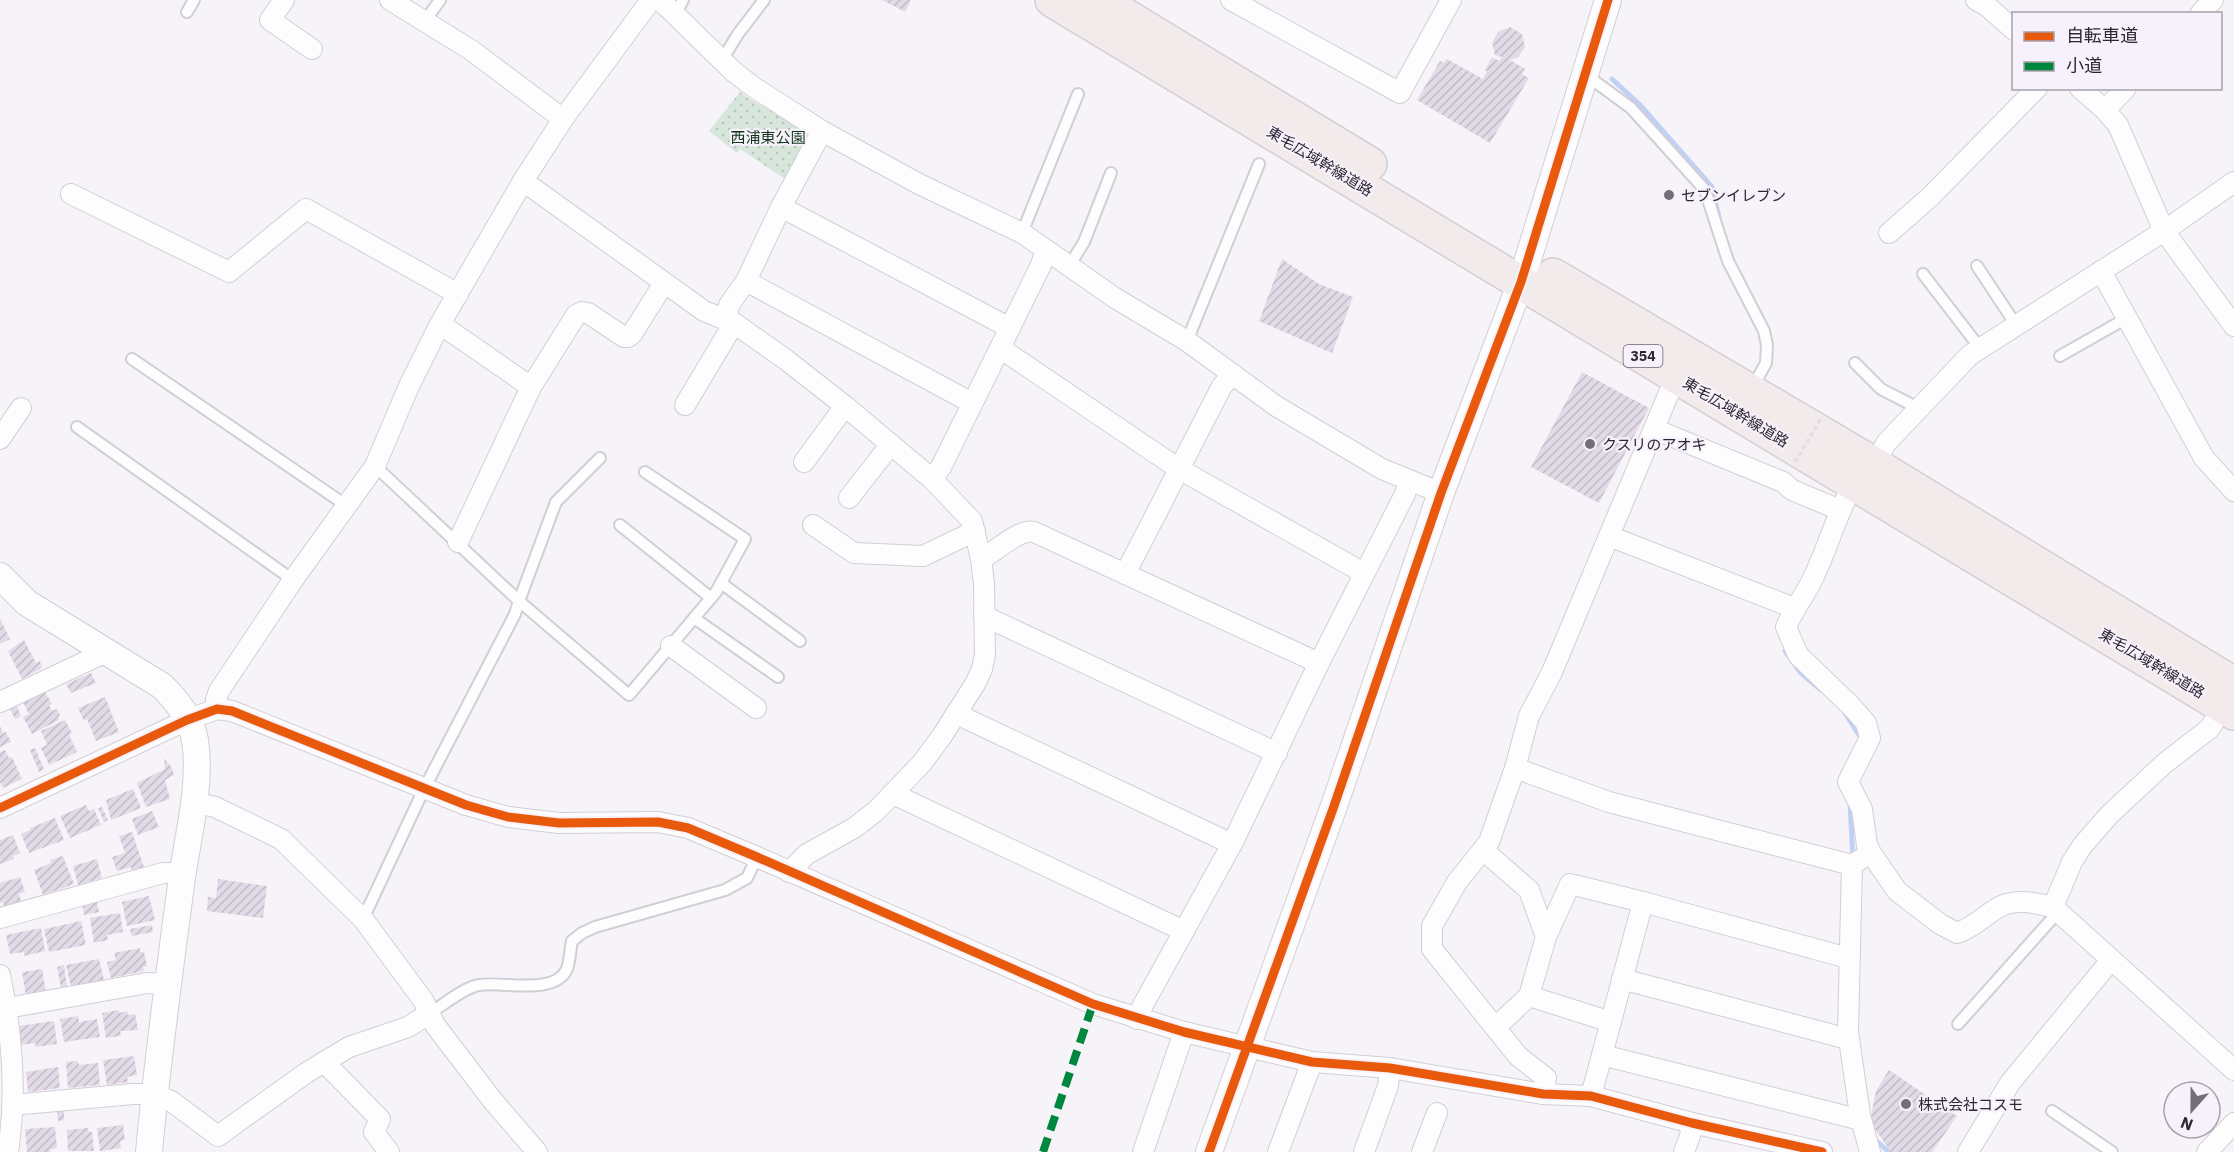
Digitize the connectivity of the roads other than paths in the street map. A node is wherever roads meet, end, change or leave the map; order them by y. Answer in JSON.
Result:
{"nodes":[{"id":1,"x":194,"y":0,"type":"edge"},
{"id":2,"x":284,"y":0,"type":"edge"},
{"id":3,"x":390,"y":0,"type":"edge"},
{"id":4,"x":440,"y":0,"type":"edge"},
{"id":5,"x":651,"y":0,"type":"edge"},
{"id":6,"x":660,"y":0,"type":"edge"},
{"id":7,"x":764,"y":0,"type":"edge"},
{"id":8,"x":1052,"y":0,"type":"edge"},
{"id":9,"x":1100,"y":0,"type":"edge"},
{"id":10,"x":1231,"y":0,"type":"edge"},
{"id":11,"x":1451,"y":0,"type":"edge"},
{"id":12,"x":1608,"y":0,"type":"edge"},
{"id":13,"x":1976,"y":0,"type":"edge"},
{"id":14,"x":2213,"y":0,"type":"edge"},
{"id":15,"x":679,"y":7,"type":"edge"},
{"id":16,"x":187,"y":12,"type":"dead end"},
{"id":17,"x":2202,"y":12,"type":"edge"},
{"id":18,"x":425,"y":21,"type":"junction"},
{"id":19,"x":2012,"y":29,"type":"edge"},
{"id":20,"x":312,"y":48,"type":"dead end"},
{"id":21,"x":722,"y":60,"type":"junction"},
{"id":22,"x":1586,"y":75,"type":"junction"},
{"id":23,"x":2035,"y":90,"type":"edge"},
{"id":24,"x":2082,"y":90,"type":"edge"},
{"id":25,"x":2124,"y":90,"type":"edge"},
{"id":26,"x":1077,"y":94,"type":"dead end"},
{"id":27,"x":2105,"y":110,"type":"junction"},
{"id":28,"x":563,"y":119,"type":"junction"},
{"id":29,"x":822,"y":131,"type":"junction"},
{"id":30,"x":1259,"y":164,"type":"dead end"},
{"id":31,"x":1112,"y":173,"type":"dead end"},
{"id":32,"x":523,"y":181,"type":"junction"},
{"id":33,"x":2234,"y":182,"type":"edge"},
{"id":34,"x":71,"y":194,"type":"dead end"},
{"id":35,"x":781,"y":207,"type":"junction"},
{"id":36,"x":2163,"y":231,"type":"junction"},
{"id":37,"x":1023,"y":233,"type":"junction"},
{"id":38,"x":1888,"y":233,"type":"dead end"},
{"id":39,"x":1046,"y":250,"type":"junction"},
{"id":40,"x":1069,"y":266,"type":"junction"},
{"id":41,"x":1977,"y":266,"type":"dead end"},
{"id":42,"x":1525,"y":271,"type":"junction"},
{"id":43,"x":2101,"y":271,"type":"junction"},
{"id":44,"x":1923,"y":274,"type":"dead end"},
{"id":45,"x":746,"y":281,"type":"junction"},
{"id":46,"x":664,"y":283,"type":"junction"},
{"id":47,"x":458,"y":294,"type":"junction"},
{"id":48,"x":2127,"y":318,"type":"junction"},
{"id":49,"x":730,"y":322,"type":"junction"},
{"id":50,"x":440,"y":324,"type":"junction"},
{"id":51,"x":2016,"y":325,"type":"junction"},
{"id":52,"x":2234,"y":326,"type":"edge"},
{"id":53,"x":1010,"y":328,"type":"junction"},
{"id":54,"x":1187,"y":341,"type":"junction"},
{"id":55,"x":1000,"y":348,"type":"junction"},
{"id":56,"x":1980,"y":348,"type":"junction"},
{"id":57,"x":2060,"y":356,"type":"dead end"},
{"id":58,"x":132,"y":359,"type":"dead end"},
{"id":59,"x":1856,"y":363,"type":"dead end"},
{"id":60,"x":1233,"y":374,"type":"junction"},
{"id":61,"x":1676,"y":376,"type":"junction"},
{"id":62,"x":531,"y":387,"type":"junction"},
{"id":63,"x":1750,"y":391,"type":"junction"},
{"id":64,"x":972,"y":403,"type":"junction"},
{"id":65,"x":685,"y":405,"type":"dead end"},
{"id":66,"x":845,"y":406,"type":"junction"},
{"id":67,"x":21,"y":408,"type":"dead end"},
{"id":68,"x":1918,"y":408,"type":"junction"},
{"id":69,"x":77,"y":427,"type":"dead end"},
{"id":70,"x":1654,"y":429,"type":"junction"},
{"id":71,"x":0,"y":440,"type":"edge"},
{"id":72,"x":891,"y":444,"type":"junction"},
{"id":73,"x":600,"y":458,"type":"dead end"},
{"id":74,"x":804,"y":462,"type":"dead end"},
{"id":75,"x":375,"y":466,"type":"junction"},
{"id":76,"x":1179,"y":469,"type":"junction"},
{"id":77,"x":645,"y":472,"type":"dead end"},
{"id":78,"x":932,"y":479,"type":"junction"},
{"id":79,"x":1409,"y":481,"type":"junction"},
{"id":80,"x":1856,"y":486,"type":"junction"},
{"id":81,"x":2234,"y":491,"type":"edge"},
{"id":82,"x":1442,"y":493,"type":"junction"},
{"id":83,"x":849,"y":498,"type":"dead end"},
{"id":84,"x":347,"y":506,"type":"junction"},
{"id":85,"x":620,"y":525,"type":"dead end"},
{"id":86,"x":813,"y":525,"type":"dead end"},
{"id":87,"x":975,"y":531,"type":"junction"},
{"id":88,"x":1609,"y":536,"type":"junction"},
{"id":89,"x":458,"y":542,"type":"junction"},
{"id":90,"x":981,"y":559,"type":"junction"},
{"id":91,"x":1364,"y":573,"type":"junction"},
{"id":92,"x":1125,"y":574,"type":"junction"},
{"id":93,"x":293,"y":580,"type":"junction"},
{"id":94,"x":3,"y":583,"type":"edge"},
{"id":95,"x":721,"y":583,"type":"junction"},
{"id":96,"x":711,"y":598,"type":"junction"},
{"id":97,"x":519,"y":601,"type":"junction"},
{"id":98,"x":1794,"y":608,"type":"junction"},
{"id":99,"x":984,"y":616,"type":"junction"},
{"id":100,"x":694,"y":618,"type":"junction"},
{"id":101,"x":800,"y":641,"type":"dead end"},
{"id":102,"x":671,"y":646,"type":"junction"},
{"id":103,"x":106,"y":652,"type":"junction"},
{"id":104,"x":1318,"y":663,"type":"junction"},
{"id":105,"x":778,"y":677,"type":"dead end"},
{"id":106,"x":2230,"y":701,"type":"edge"},
{"id":107,"x":0,"y":702,"type":"edge"},
{"id":108,"x":756,"y":708,"type":"dead end"},
{"id":109,"x":217,"y":709,"type":"junction"},
{"id":110,"x":957,"y":712,"type":"junction"},
{"id":111,"x":187,"y":720,"type":"junction"},
{"id":112,"x":1276,"y":753,"type":"junction"},
{"id":113,"x":1515,"y":768,"type":"junction"},
{"id":114,"x":424,"y":789,"type":"junction"},
{"id":115,"x":893,"y":794,"type":"junction"},
{"id":116,"x":194,"y":802,"type":"junction"},
{"id":117,"x":0,"y":808,"type":"edge"},
{"id":118,"x":1232,"y":844,"type":"junction"},
{"id":119,"x":1483,"y":850,"type":"junction"},
{"id":120,"x":1870,"y":853,"type":"junction"},
{"id":121,"x":758,"y":857,"type":"junction"},
{"id":122,"x":1852,"y":865,"type":"junction"},
{"id":123,"x":789,"y":872,"type":"junction"},
{"id":124,"x":183,"y":873,"type":"junction"},
{"id":125,"x":1643,"y":902,"type":"junction"},
{"id":126,"x":2056,"y":910,"type":"junction"},
{"id":127,"x":0,"y":918,"type":"edge"},
{"id":128,"x":363,"y":919,"type":"junction"},
{"id":129,"x":1184,"y":931,"type":"junction"},
{"id":130,"x":1546,"y":937,"type":"junction"},
{"id":131,"x":1848,"y":958,"type":"junction"},
{"id":132,"x":2111,"y":960,"type":"junction"},
{"id":133,"x":0,"y":975,"type":"edge"},
{"id":134,"x":1622,"y":980,"type":"junction"},
{"id":135,"x":168,"y":984,"type":"junction"},
{"id":136,"x":1528,"y":996,"type":"junction"},
{"id":137,"x":7,"y":1008,"type":"junction"},
{"id":138,"x":430,"y":1013,"type":"junction"},
{"id":139,"x":1137,"y":1019,"type":"junction"},
{"id":140,"x":1611,"y":1022,"type":"junction"},
{"id":141,"x":1958,"y":1024,"type":"dead end"},
{"id":142,"x":1496,"y":1027,"type":"junction"},
{"id":143,"x":1184,"y":1032,"type":"junction"},
{"id":144,"x":1848,"y":1039,"type":"junction"},
{"id":145,"x":1246,"y":1047,"type":"junction"},
{"id":146,"x":1602,"y":1055,"type":"junction"},
{"id":147,"x":324,"y":1062,"type":"junction"},
{"id":148,"x":1312,"y":1062,"type":"junction"},
{"id":149,"x":1390,"y":1068,"type":"junction"},
{"id":150,"x":2234,"y":1070,"type":"edge"},
{"id":151,"x":154,"y":1094,"type":"junction"},
{"id":152,"x":1543,"y":1094,"type":"junction"},
{"id":153,"x":1591,"y":1096,"type":"junction"},
{"id":154,"x":12,"y":1105,"type":"junction"},
{"id":155,"x":2052,"y":1111,"type":"dead end"},
{"id":156,"x":1437,"y":1113,"type":"dead end"},
{"id":157,"x":1862,"y":1120,"type":"junction"},
{"id":158,"x":1692,"y":1123,"type":"junction"},
{"id":159,"x":2234,"y":1123,"type":"edge"},
{"id":160,"x":8,"y":1152,"type":"edge"},
{"id":161,"x":149,"y":1152,"type":"edge"},
{"id":162,"x":389,"y":1152,"type":"edge"},
{"id":163,"x":537,"y":1152,"type":"edge"},
{"id":164,"x":1143,"y":1152,"type":"edge"},
{"id":165,"x":1209,"y":1152,"type":"edge"},
{"id":166,"x":1278,"y":1152,"type":"edge"},
{"id":167,"x":1364,"y":1152,"type":"edge"},
{"id":168,"x":1422,"y":1152,"type":"edge"},
{"id":169,"x":1684,"y":1152,"type":"edge"},
{"id":170,"x":1822,"y":1152,"type":"edge"},
{"id":171,"x":1870,"y":1152,"type":"edge"},
{"id":172,"x":1968,"y":1152,"type":"edge"},
{"id":173,"x":2112,"y":1152,"type":"edge"},
{"id":174,"x":2207,"y":1152,"type":"edge"}],
"edges":[{"from":1,"to":16,"type":"lane"},
{"from":2,"to":20,"type":"street"},
{"from":3,"to":18,"type":"street"},
{"from":4,"to":18,"type":"lane"},
{"from":5,"to":28,"type":"street"},
{"from":6,"to":15,"type":"street"},
{"from":7,"to":21,"type":"lane"},
{"from":8,"to":42,"type":"highway","name":"東毛広域幹線道路","number":"354"},
{"from":9,"to":42,"type":"highway","name":"東毛広域幹線道路","number":"354"},
{"from":10,"to":11,"type":"street"},
{"from":12,"to":22,"type":"street"},
{"from":13,"to":19,"type":"street"},
{"from":14,"to":17,"type":"street"},
{"from":15,"to":21,"type":"street"},
{"from":18,"to":28,"type":"street"},
{"from":21,"to":29,"type":"street"},
{"from":22,"to":42,"type":"street"},
{"from":22,"to":63,"type":"lane"},
{"from":23,"to":38,"type":"street"},
{"from":24,"to":27,"type":"street"},
{"from":25,"to":27,"type":"street"},
{"from":26,"to":37,"type":"lane"},
{"from":27,"to":36,"type":"street"},
{"from":28,"to":32,"type":"street"},
{"from":29,"to":35,"type":"street"},
{"from":29,"to":37,"type":"street"},
{"from":30,"to":54,"type":"lane"},
{"from":31,"to":40,"type":"lane"},
{"from":32,"to":46,"type":"street"},
{"from":32,"to":47,"type":"street"},
{"from":33,"to":36,"type":"street"},
{"from":34,"to":47,"type":"street"},
{"from":35,"to":45,"type":"street"},
{"from":35,"to":53,"type":"street"},
{"from":36,"to":43,"type":"street"},
{"from":36,"to":52,"type":"street"},
{"from":37,"to":39,"type":"street"},
{"from":39,"to":40,"type":"street"},
{"from":39,"to":53,"type":"street"},
{"from":40,"to":54,"type":"street"},
{"from":41,"to":51,"type":"lane"},
{"from":42,"to":61,"type":"highway","name":"東毛広域幹線道路","number":"354"},
{"from":42,"to":63,"type":"highway","name":"東毛広域幹線道路","number":"354"},
{"from":42,"to":82,"type":"street"},
{"from":43,"to":48,"type":"street"},
{"from":43,"to":51,"type":"street"},
{"from":44,"to":56,"type":"lane"},
{"from":45,"to":49,"type":"street"},
{"from":45,"to":64,"type":"street"},
{"from":46,"to":49,"type":"street"},
{"from":46,"to":62,"type":"street"},
{"from":47,"to":50,"type":"street"},
{"from":48,"to":57,"type":"lane"},
{"from":48,"to":81,"type":"street"},
{"from":49,"to":65,"type":"street"},
{"from":49,"to":66,"type":"street"},
{"from":50,"to":62,"type":"street"},
{"from":50,"to":75,"type":"street"},
{"from":51,"to":56,"type":"street"},
{"from":53,"to":55,"type":"street"},
{"from":54,"to":60,"type":"street"},
{"from":55,"to":64,"type":"street"},
{"from":55,"to":76,"type":"street"},
{"from":56,"to":68,"type":"street"},
{"from":58,"to":84,"type":"lane"},
{"from":59,"to":68,"type":"lane"},
{"from":60,"to":76,"type":"street"},
{"from":60,"to":79,"type":"street"},
{"from":61,"to":70,"type":"street"},
{"from":61,"to":80,"type":"highway","name":"東毛広域幹線道路","number":"354"},
{"from":62,"to":89,"type":"street"},
{"from":63,"to":80,"type":"highway","name":"東毛広域幹線道路","number":"354"},
{"from":64,"to":78,"type":"street"},
{"from":66,"to":72,"type":"street"},
{"from":66,"to":74,"type":"street"},
{"from":67,"to":71,"type":"street"},
{"from":68,"to":80,"type":"street"},
{"from":69,"to":93,"type":"lane"},
{"from":70,"to":80,"type":"street"},
{"from":70,"to":88,"type":"street"},
{"from":72,"to":78,"type":"street"},
{"from":72,"to":83,"type":"street"},
{"from":73,"to":97,"type":"lane"},
{"from":75,"to":84,"type":"street"},
{"from":75,"to":89,"type":"lane"},
{"from":76,"to":91,"type":"street"},
{"from":76,"to":92,"type":"street"},
{"from":77,"to":95,"type":"lane"},
{"from":78,"to":87,"type":"street"},
{"from":79,"to":82,"type":"street"},
{"from":79,"to":91,"type":"street"},
{"from":80,"to":98,"type":"street"},
{"from":80,"to":106,"type":"highway","name":"東毛広域幹線道路","number":"354"},
{"from":82,"to":145,"type":"street"},
{"from":84,"to":93,"type":"street"},
{"from":85,"to":96,"type":"lane"},
{"from":86,"to":87,"type":"street"},
{"from":87,"to":90,"type":"street"},
{"from":88,"to":98,"type":"street"},
{"from":88,"to":113,"type":"street"},
{"from":89,"to":97,"type":"lane"},
{"from":90,"to":92,"type":"street"},
{"from":90,"to":99,"type":"street"},
{"from":91,"to":104,"type":"street"},
{"from":92,"to":104,"type":"street"},
{"from":93,"to":109,"type":"street"},
{"from":94,"to":103,"type":"street"},
{"from":95,"to":96,"type":"lane"},
{"from":95,"to":101,"type":"lane"},
{"from":96,"to":100,"type":"lane"},
{"from":97,"to":102,"type":"lane"},
{"from":97,"to":114,"type":"lane"},
{"from":98,"to":120,"type":"street"},
{"from":99,"to":110,"type":"street"},
{"from":99,"to":112,"type":"street"},
{"from":100,"to":102,"type":"lane"},
{"from":100,"to":105,"type":"lane"},
{"from":102,"to":108,"type":"street"},
{"from":103,"to":107,"type":"street"},
{"from":103,"to":111,"type":"street"},
{"from":104,"to":112,"type":"street"},
{"from":106,"to":126,"type":"street"},
{"from":109,"to":111,"type":"street"},
{"from":109,"to":114,"type":"street"},
{"from":110,"to":115,"type":"street"},
{"from":110,"to":118,"type":"street"},
{"from":111,"to":116,"type":"street"},
{"from":111,"to":117,"type":"street"},
{"from":112,"to":118,"type":"street"},
{"from":113,"to":119,"type":"street"},
{"from":113,"to":122,"type":"street"},
{"from":114,"to":121,"type":"street"},
{"from":114,"to":128,"type":"lane"},
{"from":115,"to":123,"type":"street"},
{"from":115,"to":129,"type":"street"},
{"from":116,"to":124,"type":"street"},
{"from":116,"to":128,"type":"street"},
{"from":118,"to":129,"type":"street"},
{"from":119,"to":130,"type":"street"},
{"from":119,"to":142,"type":"street"},
{"from":120,"to":122,"type":"street"},
{"from":120,"to":126,"type":"street"},
{"from":121,"to":123,"type":"street"},
{"from":121,"to":138,"type":"lane"},
{"from":122,"to":131,"type":"street"},
{"from":123,"to":139,"type":"street"},
{"from":124,"to":127,"type":"street"},
{"from":124,"to":135,"type":"street"},
{"from":125,"to":130,"type":"street"},
{"from":125,"to":131,"type":"street"},
{"from":125,"to":134,"type":"street"},
{"from":126,"to":132,"type":"street"},
{"from":126,"to":141,"type":"lane"},
{"from":128,"to":138,"type":"street"},
{"from":129,"to":139,"type":"street"},
{"from":130,"to":136,"type":"street"},
{"from":131,"to":144,"type":"street"},
{"from":132,"to":150,"type":"street"},
{"from":132,"to":172,"type":"street"},
{"from":133,"to":137,"type":"street"},
{"from":134,"to":140,"type":"street"},
{"from":134,"to":144,"type":"street"},
{"from":135,"to":137,"type":"street"},
{"from":135,"to":151,"type":"street"},
{"from":136,"to":140,"type":"street"},
{"from":136,"to":142,"type":"street"},
{"from":137,"to":154,"type":"street"},
{"from":138,"to":147,"type":"street"},
{"from":138,"to":163,"type":"street"},
{"from":139,"to":143,"type":"street"},
{"from":140,"to":146,"type":"street"},
{"from":142,"to":152,"type":"street"},
{"from":143,"to":145,"type":"street"},
{"from":143,"to":164,"type":"street"},
{"from":144,"to":157,"type":"street"},
{"from":145,"to":148,"type":"street"},
{"from":145,"to":165,"type":"street"},
{"from":146,"to":153,"type":"street"},
{"from":146,"to":157,"type":"street"},
{"from":147,"to":151,"type":"street"},
{"from":147,"to":162,"type":"street"},
{"from":148,"to":149,"type":"street"},
{"from":148,"to":166,"type":"street"},
{"from":149,"to":152,"type":"street"},
{"from":149,"to":167,"type":"street"},
{"from":151,"to":154,"type":"street"},
{"from":151,"to":161,"type":"street"},
{"from":152,"to":153,"type":"street"},
{"from":153,"to":158,"type":"street"},
{"from":154,"to":160,"type":"street"},
{"from":155,"to":173,"type":"lane"},
{"from":156,"to":168,"type":"street"},
{"from":157,"to":171,"type":"street"},
{"from":158,"to":169,"type":"street"},
{"from":158,"to":170,"type":"street"},
{"from":159,"to":174,"type":"street"}]}
